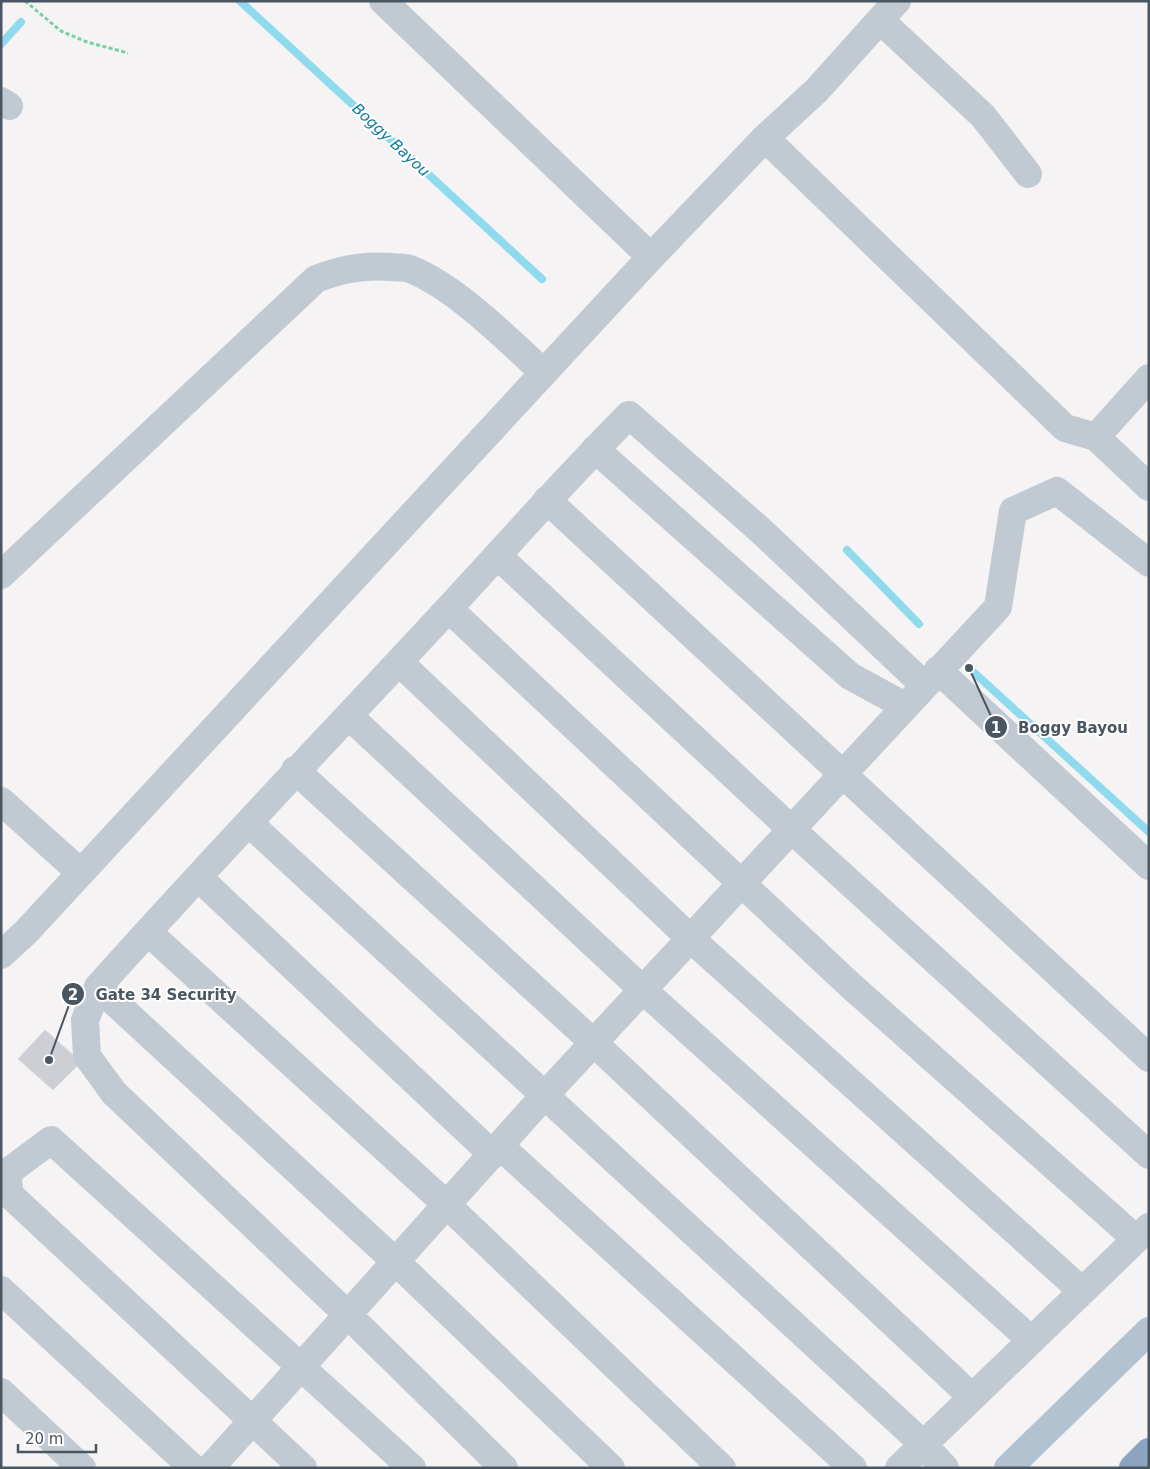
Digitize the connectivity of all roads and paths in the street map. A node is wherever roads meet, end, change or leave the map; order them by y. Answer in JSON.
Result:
{"nodes":[{"id":1,"x":25,"y":1,"type":"edge"},
{"id":2,"x":383,"y":1,"type":"edge"},
{"id":3,"x":889,"y":10,"type":"edge"},
{"id":4,"x":128,"y":53,"type":"dead end"},
{"id":5,"x":765,"y":138,"type":"junction"},
{"id":6,"x":1028,"y":174,"type":"dead end"},
{"id":7,"x":651,"y":256,"type":"junction"},
{"id":8,"x":544,"y":372,"type":"junction"},
{"id":9,"x":1149,"y":378,"type":"edge"},
{"id":10,"x":1096,"y":437,"type":"junction"},
{"id":11,"x":595,"y":449,"type":"junction"},
{"id":12,"x":1149,"y":487,"type":"edge"},
{"id":13,"x":547,"y":500,"type":"junction"},
{"id":14,"x":498,"y":556,"type":"junction"},
{"id":15,"x":1149,"y":563,"type":"edge"},
{"id":16,"x":1,"y":576,"type":"edge"},
{"id":17,"x":449,"y":609,"type":"junction"},
{"id":18,"x":399,"y":662,"type":"junction"},
{"id":19,"x":931,"y":678,"type":"junction"},
{"id":20,"x":905,"y":706,"type":"junction"},
{"id":21,"x":349,"y":716,"type":"junction"},
{"id":22,"x":295,"y":770,"type":"junction"},
{"id":23,"x":841,"y":775,"type":"junction"},
{"id":24,"x":1,"y":800,"type":"edge"},
{"id":25,"x":249,"y":823,"type":"junction"},
{"id":26,"x":791,"y":829,"type":"junction"},
{"id":27,"x":1149,"y":866,"type":"edge"},
{"id":28,"x":81,"y":873,"type":"junction"},
{"id":29,"x":198,"y":877,"type":"junction"},
{"id":30,"x":742,"y":882,"type":"junction"},
{"id":31,"x":148,"y":932,"type":"junction"},
{"id":32,"x":690,"y":938,"type":"junction"},
{"id":33,"x":1,"y":955,"type":"edge"},
{"id":34,"x":98,"y":987,"type":"junction"},
{"id":35,"x":643,"y":990,"type":"junction"},
{"id":36,"x":594,"y":1043,"type":"junction"},
{"id":37,"x":1149,"y":1058,"type":"edge"},
{"id":38,"x":545,"y":1095,"type":"junction"},
{"id":39,"x":496,"y":1150,"type":"junction"},
{"id":40,"x":1149,"y":1155,"type":"edge"},
{"id":41,"x":447,"y":1205,"type":"junction"},
{"id":42,"x":1143,"y":1233,"type":"edge"},
{"id":43,"x":396,"y":1262,"type":"junction"},
{"id":44,"x":1,"y":1290,"type":"edge"},
{"id":45,"x":1082,"y":1291,"type":"junction"},
{"id":46,"x":349,"y":1316,"type":"junction"},
{"id":47,"x":1149,"y":1331,"type":"edge"},
{"id":48,"x":1031,"y":1340,"type":"junction"},
{"id":49,"x":301,"y":1368,"type":"junction"},
{"id":50,"x":1,"y":1392,"type":"edge"},
{"id":51,"x":972,"y":1397,"type":"junction"},
{"id":52,"x":252,"y":1422,"type":"junction"},
{"id":53,"x":922,"y":1444,"type":"junction"},
{"id":54,"x":1149,"y":1452,"type":"edge"},
{"id":55,"x":82,"y":1468,"type":"edge"},
{"id":56,"x":193,"y":1468,"type":"edge"},
{"id":57,"x":210,"y":1468,"type":"edge"},
{"id":58,"x":303,"y":1468,"type":"edge"},
{"id":59,"x":412,"y":1468,"type":"edge"},
{"id":60,"x":504,"y":1468,"type":"edge"},
{"id":61,"x":611,"y":1468,"type":"edge"},
{"id":62,"x":722,"y":1468,"type":"edge"},
{"id":63,"x":853,"y":1468,"type":"edge"},
{"id":64,"x":899,"y":1468,"type":"edge"},
{"id":65,"x":945,"y":1468,"type":"edge"},
{"id":66,"x":1008,"y":1468,"type":"edge"},
{"id":67,"x":1133,"y":1468,"type":"edge"}],
"edges":[{"from":1,"to":4,"type":"path"},
{"from":2,"to":7,"type":"lane"},
{"from":3,"to":5,"type":"lane"},
{"from":3,"to":6,"type":"lane"},
{"from":5,"to":7,"type":"lane"},
{"from":5,"to":10,"type":"lane"},
{"from":7,"to":8,"type":"lane"},
{"from":8,"to":16,"type":"lane"},
{"from":8,"to":28,"type":"lane"},
{"from":9,"to":10,"type":"lane"},
{"from":10,"to":12,"type":"lane"},
{"from":11,"to":13,"type":"lane"},
{"from":11,"to":19,"type":"lane"},
{"from":11,"to":20,"type":"lane"},
{"from":13,"to":14,"type":"lane"},
{"from":13,"to":23,"type":"lane"},
{"from":14,"to":17,"type":"lane"},
{"from":14,"to":26,"type":"lane"},
{"from":15,"to":19,"type":"lane"},
{"from":17,"to":18,"type":"lane"},
{"from":17,"to":30,"type":"lane"},
{"from":18,"to":21,"type":"lane"},
{"from":18,"to":32,"type":"lane"},
{"from":19,"to":20,"type":"lane"},
{"from":19,"to":27,"type":"lane"},
{"from":20,"to":23,"type":"lane"},
{"from":21,"to":22,"type":"lane"},
{"from":21,"to":35,"type":"lane"},
{"from":22,"to":25,"type":"lane"},
{"from":22,"to":36,"type":"lane"},
{"from":23,"to":26,"type":"lane"},
{"from":23,"to":37,"type":"lane"},
{"from":24,"to":28,"type":"lane"},
{"from":25,"to":29,"type":"lane"},
{"from":25,"to":38,"type":"lane"},
{"from":26,"to":30,"type":"lane"},
{"from":26,"to":40,"type":"lane"},
{"from":28,"to":33,"type":"lane"},
{"from":29,"to":31,"type":"lane"},
{"from":29,"to":39,"type":"lane"},
{"from":30,"to":32,"type":"lane"},
{"from":30,"to":42,"type":"lane"},
{"from":31,"to":34,"type":"lane"},
{"from":31,"to":41,"type":"lane"},
{"from":32,"to":35,"type":"lane"},
{"from":32,"to":45,"type":"lane"},
{"from":34,"to":43,"type":"lane"},
{"from":34,"to":46,"type":"lane"},
{"from":35,"to":36,"type":"lane"},
{"from":35,"to":48,"type":"lane"},
{"from":36,"to":38,"type":"lane"},
{"from":36,"to":51,"type":"lane"},
{"from":38,"to":39,"type":"lane"},
{"from":38,"to":53,"type":"lane"},
{"from":39,"to":41,"type":"lane"},
{"from":39,"to":63,"type":"lane"},
{"from":41,"to":43,"type":"lane"},
{"from":41,"to":62,"type":"lane"},
{"from":42,"to":45,"type":"lane"},
{"from":43,"to":46,"type":"lane"},
{"from":43,"to":61,"type":"lane"},
{"from":44,"to":56,"type":"lane"},
{"from":45,"to":48,"type":"lane"},
{"from":46,"to":49,"type":"lane"},
{"from":46,"to":60,"type":"lane"},
{"from":47,"to":66,"type":"main road"},
{"from":48,"to":51,"type":"lane"},
{"from":49,"to":52,"type":"lane"},
{"from":49,"to":52,"type":"lane"},
{"from":49,"to":59,"type":"lane"},
{"from":50,"to":55,"type":"lane"},
{"from":51,"to":53,"type":"lane"},
{"from":52,"to":57,"type":"lane"},
{"from":52,"to":58,"type":"lane"},
{"from":53,"to":64,"type":"lane"},
{"from":53,"to":65,"type":"lane"},
{"from":54,"to":67,"type":"highway"}]}
